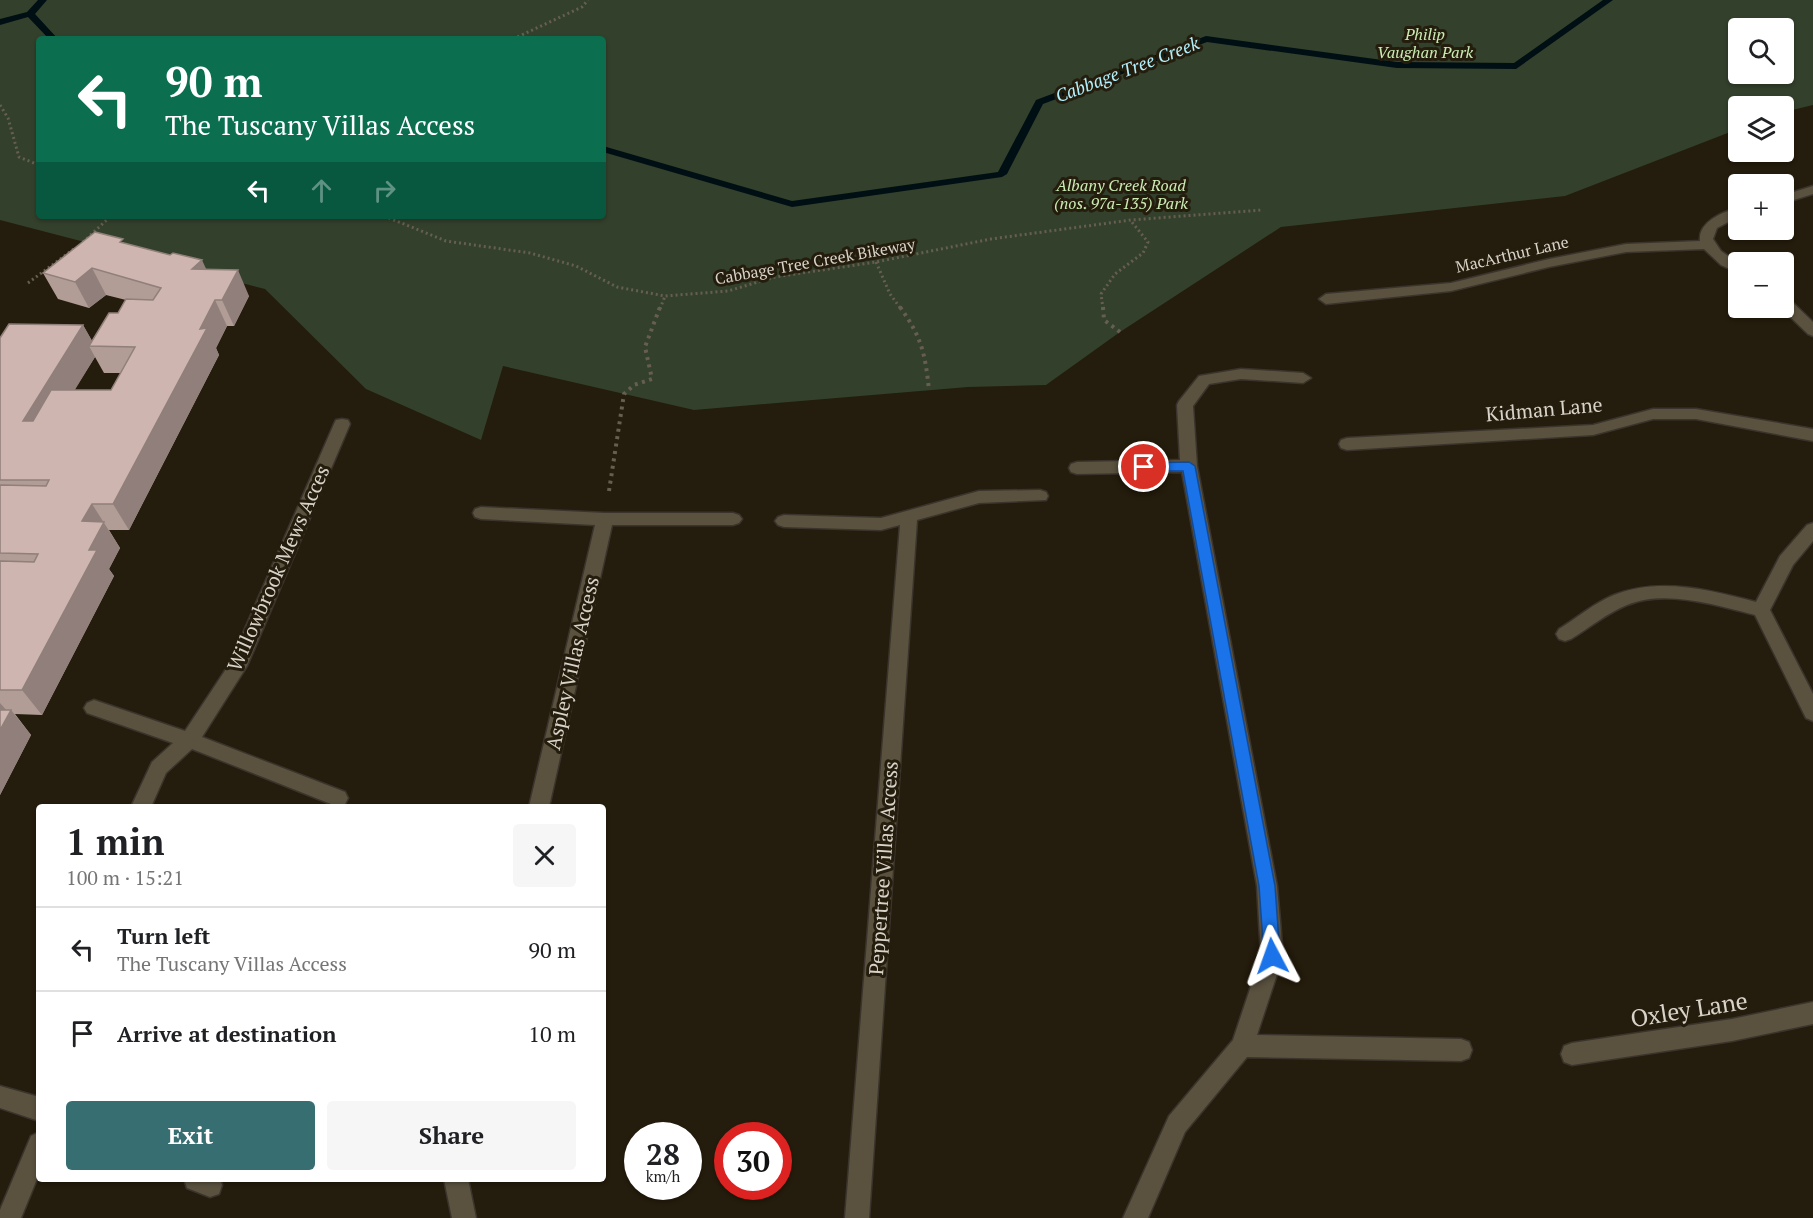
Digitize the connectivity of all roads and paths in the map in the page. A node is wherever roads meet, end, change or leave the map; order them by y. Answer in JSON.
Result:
{"nodes":[{"id":1,"x":588,"y":0,"type":"edge"},
{"id":2,"x":519,"y":36,"type":"edge"},
{"id":3,"x":0,"y":105,"type":"edge"},
{"id":4,"x":36,"y":164,"type":"edge"},
{"id":5,"x":1813,"y":190,"type":"edge"},
{"id":6,"x":1794,"y":196,"type":"edge"},
{"id":7,"x":1262,"y":210,"type":"dead end"},
{"id":8,"x":1728,"y":218,"type":"edge"},
{"id":9,"x":108,"y":219,"type":"edge"},
{"id":10,"x":391,"y":219,"type":"edge"},
{"id":11,"x":1131,"y":220,"type":"junction"},
{"id":12,"x":1706,"y":245,"type":"junction"},
{"id":13,"x":876,"y":262,"type":"junction"},
{"id":14,"x":1728,"y":263,"type":"edge"},
{"id":15,"x":28,"y":283,"type":"dead end"},
{"id":16,"x":665,"y":296,"type":"junction"},
{"id":17,"x":1326,"y":299,"type":"dead end"},
{"id":18,"x":1794,"y":312,"type":"edge"},
{"id":19,"x":1813,"y":331,"type":"edge"},
{"id":20,"x":1120,"y":332,"type":"dead end"},
{"id":21,"x":1303,"y":378,"type":"dead end"},
{"id":22,"x":929,"y":390,"type":"dead end"},
{"id":23,"x":342,"y":424,"type":"dead end"},
{"id":24,"x":1813,"y":435,"type":"edge"},
{"id":25,"x":1347,"y":444,"type":"dead end"},
{"id":26,"x":1189,"y":466,"type":"junction"},
{"id":27,"x":1077,"y":468,"type":"dead end"},
{"id":28,"x":1040,"y":496,"type":"dead end"},
{"id":29,"x":481,"y":513,"type":"dead end"},
{"id":30,"x":909,"y":518,"type":"junction"},
{"id":31,"x":605,"y":519,"type":"junction"},
{"id":32,"x":734,"y":519,"type":"dead end"},
{"id":33,"x":784,"y":521,"type":"dead end"},
{"id":34,"x":1813,"y":529,"type":"edge"},
{"id":35,"x":1761,"y":610,"type":"junction"},
{"id":36,"x":1565,"y":634,"type":"dead end"},
{"id":37,"x":94,"y":708,"type":"dead end"},
{"id":38,"x":1813,"y":713,"type":"edge"},
{"id":39,"x":189,"y":740,"type":"junction"},
{"id":40,"x":338,"y":798,"type":"dead end"},
{"id":41,"x":142,"y":804,"type":"edge"},
{"id":42,"x":541,"y":804,"type":"edge"},
{"id":43,"x":1813,"y":1013,"type":"edge"},
{"id":44,"x":1242,"y":1046,"type":"junction"},
{"id":45,"x":1461,"y":1050,"type":"dead end"},
{"id":46,"x":1572,"y":1054,"type":"dead end"},
{"id":47,"x":0,"y":1097,"type":"edge"},
{"id":48,"x":36,"y":1108,"type":"edge"},
{"id":49,"x":36,"y":1151,"type":"edge"},
{"id":50,"x":457,"y":1182,"type":"edge"},
{"id":51,"x":9,"y":1218,"type":"edge"},
{"id":52,"x":464,"y":1218,"type":"edge"},
{"id":53,"x":857,"y":1218,"type":"edge"},
{"id":54,"x":1135,"y":1218,"type":"edge"}],
"edges":[{"from":1,"to":2,"type":"path"},
{"from":3,"to":4,"type":"path"},
{"from":5,"to":6,"type":"street"},
{"from":7,"to":11,"type":"path","name":"Cabbage Tree Creek Bikeway"},
{"from":8,"to":12,"type":"street"},
{"from":9,"to":15,"type":"path"},
{"from":10,"to":16,"type":"path","name":"Cabbage Tree Creek Bikeway"},
{"from":11,"to":13,"type":"path","name":"Cabbage Tree Creek Bikeway"},
{"from":11,"to":20,"type":"path"},
{"from":12,"to":14,"type":"street"},
{"from":12,"to":17,"type":"street","name":"MacArthur Lane"},
{"from":13,"to":16,"type":"path","name":"Cabbage Tree Creek Bikeway"},
{"from":13,"to":22,"type":"path"},
{"from":16,"to":31,"type":"path"},
{"from":18,"to":19,"type":"street"},
{"from":21,"to":26,"type":"street"},
{"from":23,"to":39,"type":"street","name":"Willowbrook Mews Acces"},
{"from":24,"to":25,"type":"street","name":"Kidman Lane"},
{"from":26,"to":27,"type":"street"},
{"from":26,"to":44,"type":"street"},
{"from":28,"to":30,"type":"street"},
{"from":29,"to":31,"type":"street"},
{"from":30,"to":33,"type":"street"},
{"from":30,"to":53,"type":"street","name":"Peppertree Villas Access"},
{"from":31,"to":32,"type":"street"},
{"from":31,"to":42,"type":"street","name":"Aspley Villas Access"},
{"from":34,"to":35,"type":"street"},
{"from":35,"to":36,"type":"street"},
{"from":35,"to":38,"type":"street"},
{"from":37,"to":39,"type":"street"},
{"from":39,"to":40,"type":"street"},
{"from":39,"to":41,"type":"street","name":"Willowbrook Mews Acces"},
{"from":43,"to":46,"type":"street","name":"Oxley Lane"},
{"from":44,"to":45,"type":"street"},
{"from":44,"to":54,"type":"street"},
{"from":47,"to":48,"type":"street"},
{"from":49,"to":51,"type":"street"},
{"from":50,"to":52,"type":"street"}]}
